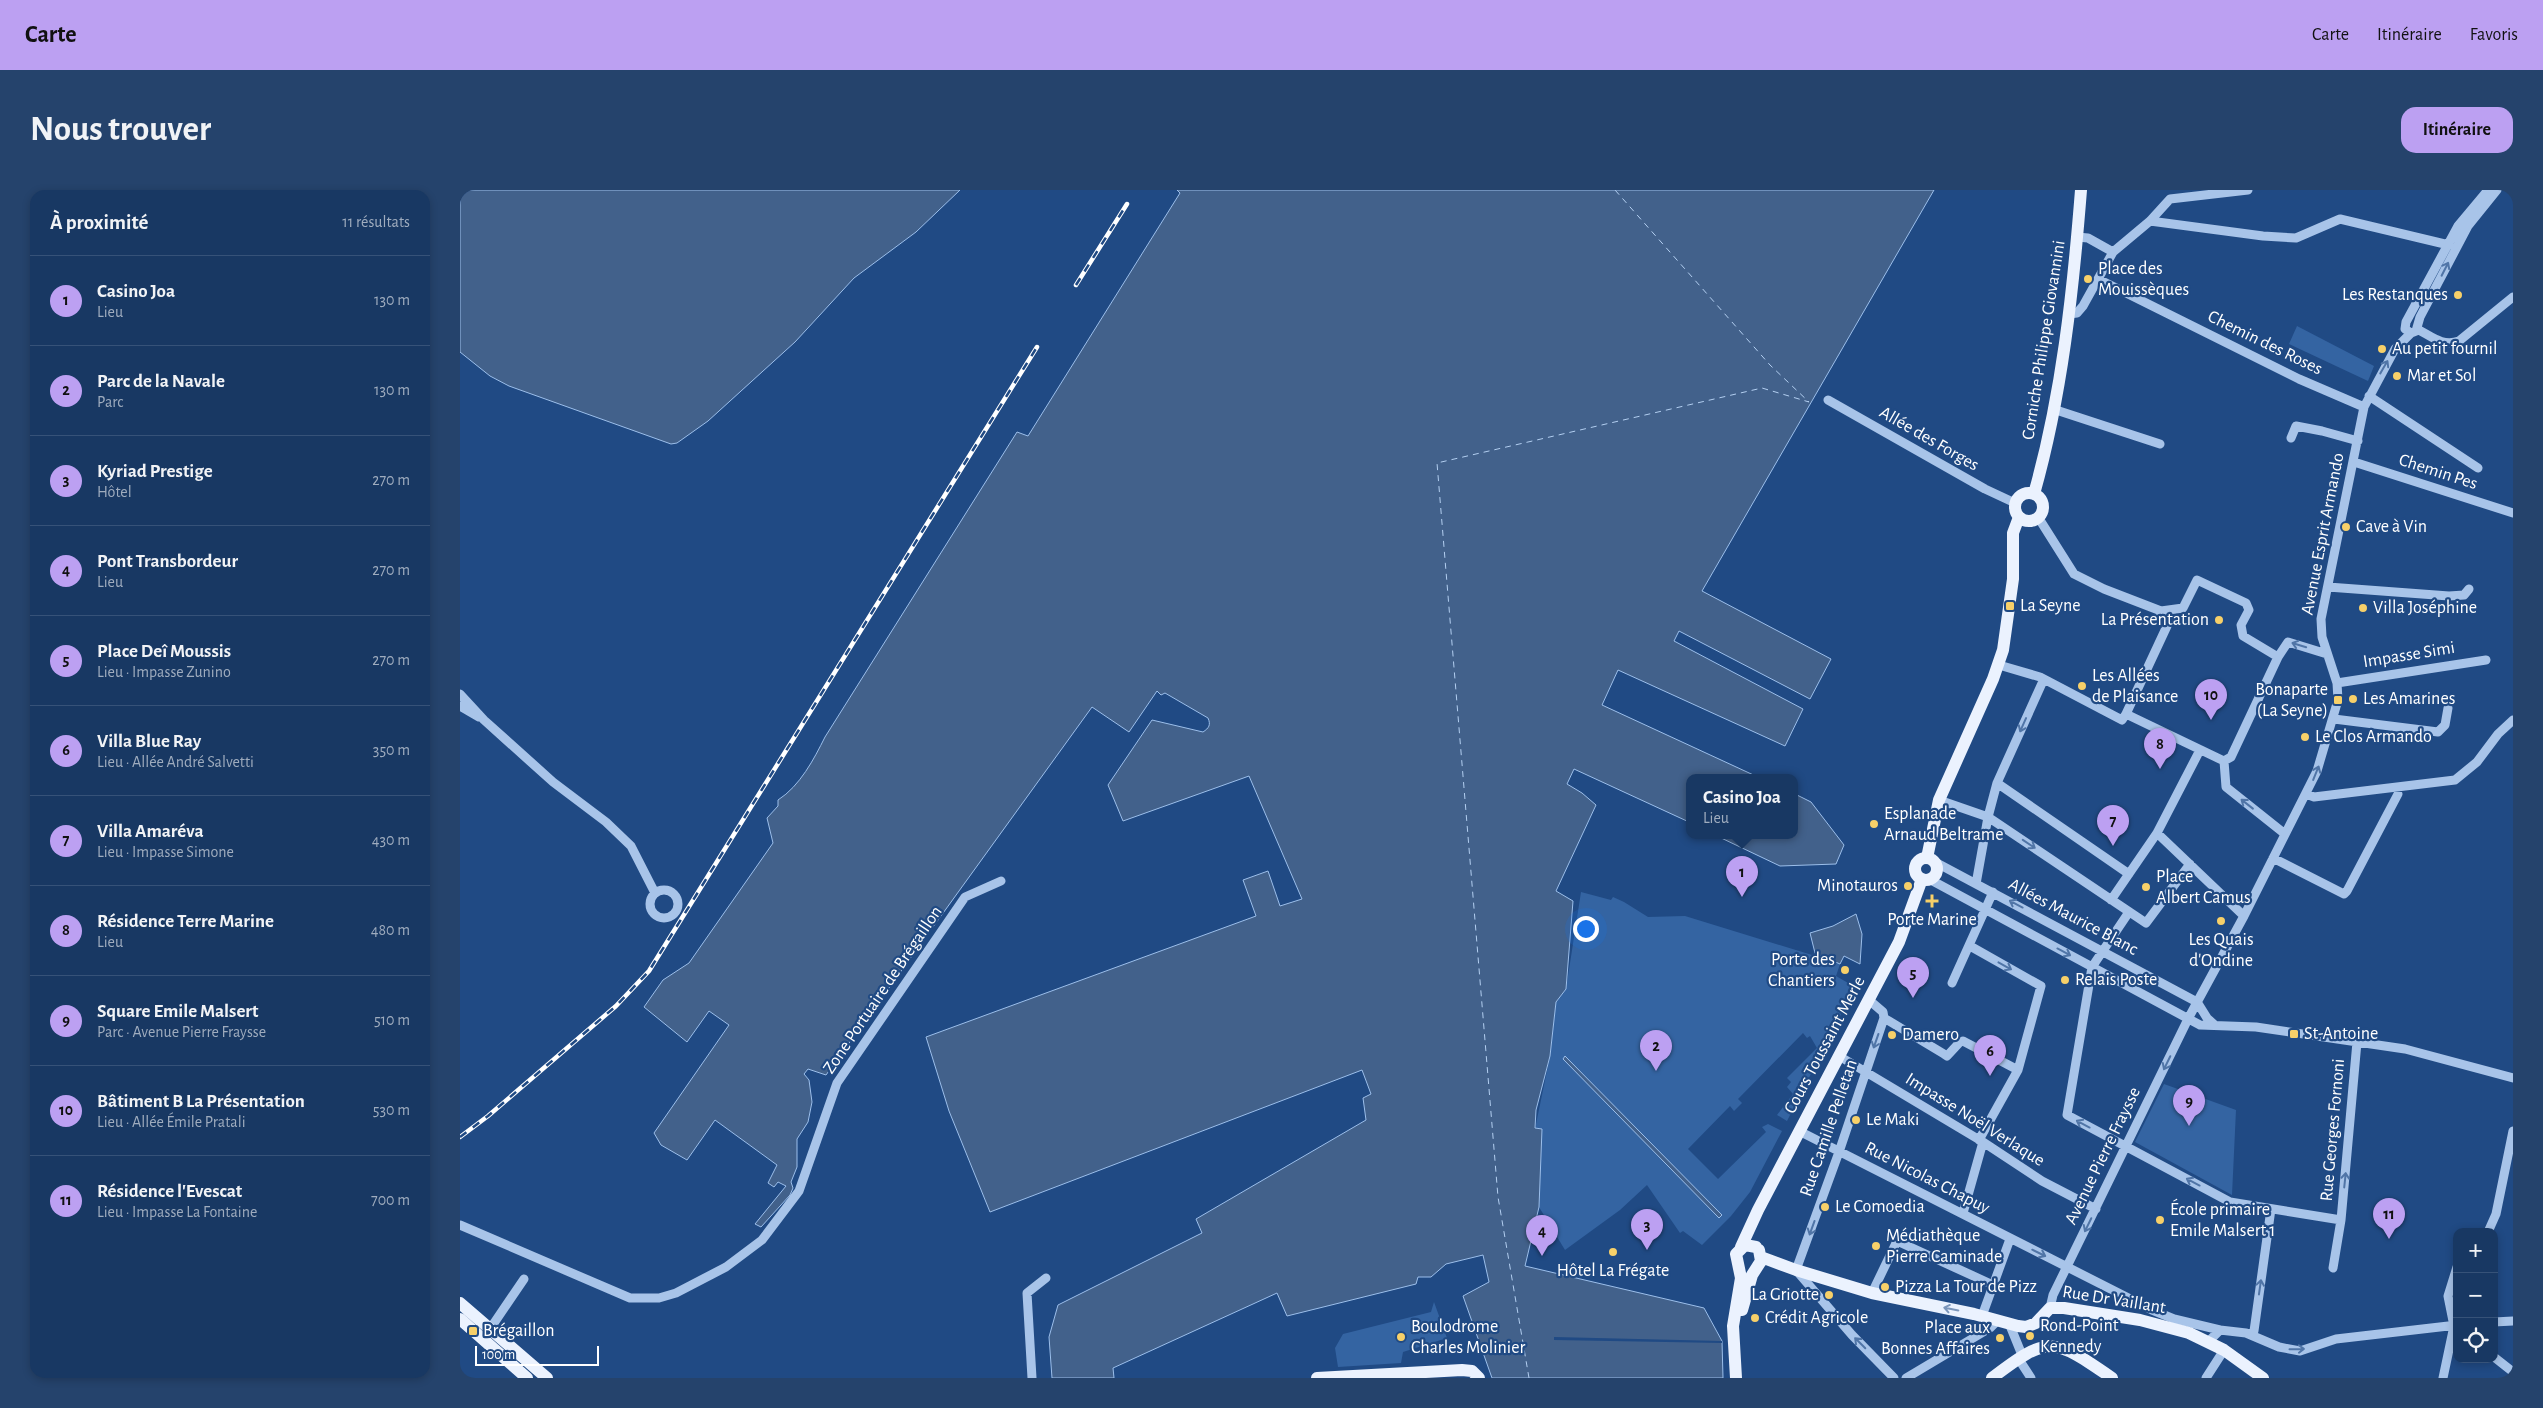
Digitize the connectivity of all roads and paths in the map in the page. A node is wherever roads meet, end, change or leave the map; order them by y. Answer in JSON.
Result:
{"nodes":[{"id":1,"x":2081,"y":190,"type":"edge"},
{"id":2,"x":2248,"y":190,"type":"edge"},
{"id":3,"x":2488,"y":190,"type":"edge"},
{"id":4,"x":2497,"y":190,"type":"edge"},
{"id":5,"x":2150,"y":221,"type":"junction"},
{"id":6,"x":2077,"y":237,"type":"junction"},
{"id":7,"x":2448,"y":245,"type":"junction"},
{"id":8,"x":2113,"y":252,"type":"junction"},
{"id":9,"x":2098,"y":279,"type":"junction"},
{"id":10,"x":2513,"y":297,"type":"edge"},
{"id":11,"x":2069,"y":314,"type":"junction"},
{"id":12,"x":2414,"y":331,"type":"junction"},
{"id":13,"x":2369,"y":396,"type":"junction"},
{"id":14,"x":1828,"y":400,"type":"dead end"},
{"id":15,"x":2364,"y":407,"type":"junction"},
{"id":16,"x":2053,"y":409,"type":"junction"},
{"id":17,"x":2291,"y":438,"type":"dead end"},
{"id":18,"x":2358,"y":441,"type":"junction"},
{"id":19,"x":2160,"y":444,"type":"dead end"},
{"id":20,"x":2354,"y":462,"type":"junction"},
{"id":21,"x":2478,"y":468,"type":"dead end"},
{"id":22,"x":2034,"y":494,"type":"junction"},
{"id":23,"x":2015,"y":503,"type":"junction"},
{"id":24,"x":2513,"y":513,"type":"edge"},
{"id":25,"x":2019,"y":517,"type":"junction"},
{"id":26,"x":2038,"y":517,"type":"junction"},
{"id":27,"x":2328,"y":586,"type":"junction"},
{"id":28,"x":2469,"y":589,"type":"dead end"},
{"id":29,"x":2161,"y":611,"type":"junction"},
{"id":30,"x":2327,"y":654,"type":"junction"},
{"id":31,"x":2278,"y":657,"type":"junction"},
{"id":32,"x":2486,"y":660,"type":"dead end"},
{"id":33,"x":1999,"y":665,"type":"junction"},
{"id":34,"x":2044,"y":681,"type":"junction"},
{"id":35,"x":2337,"y":683,"type":"junction"},
{"id":36,"x":460,"y":694,"type":"edge"},
{"id":37,"x":460,"y":706,"type":"edge"},
{"id":38,"x":2448,"y":708,"type":"dead end"},
{"id":39,"x":2126,"y":714,"type":"junction"},
{"id":40,"x":2334,"y":719,"type":"junction"},
{"id":41,"x":484,"y":720,"type":"junction"},
{"id":42,"x":2513,"y":720,"type":"edge"},
{"id":43,"x":2200,"y":750,"type":"junction"},
{"id":44,"x":2224,"y":762,"type":"junction"},
{"id":45,"x":1997,"y":782,"type":"junction"},
{"id":46,"x":2306,"y":794,"type":"junction"},
{"id":47,"x":2398,"y":794,"type":"dead end"},
{"id":48,"x":1939,"y":800,"type":"junction"},
{"id":49,"x":1988,"y":817,"type":"junction"},
{"id":50,"x":2157,"y":833,"type":"junction"},
{"id":51,"x":2285,"y":834,"type":"junction"},
{"id":52,"x":2273,"y":858,"type":"junction"},
{"id":53,"x":1930,"y":859,"type":"junction"},
{"id":54,"x":2190,"y":864,"type":"junction"},
{"id":55,"x":2129,"y":874,"type":"junction"},
{"id":56,"x":1926,"y":879,"type":"junction"},
{"id":57,"x":1001,"y":881,"type":"dead end"},
{"id":58,"x":1976,"y":884,"type":"junction"},
{"id":59,"x":1993,"y":892,"type":"junction"},
{"id":60,"x":655,"y":894,"type":"dead end"},
{"id":61,"x":2111,"y":900,"type":"junction"},
{"id":62,"x":1984,"y":910,"type":"junction"},
{"id":63,"x":2129,"y":912,"type":"junction"},
{"id":64,"x":2244,"y":916,"type":"junction"},
{"id":65,"x":1970,"y":946,"type":"junction"},
{"id":66,"x":2103,"y":951,"type":"junction"},
{"id":67,"x":2092,"y":967,"type":"junction"},
{"id":68,"x":1952,"y":983,"type":"dead end"},
{"id":69,"x":1869,"y":1000,"type":"junction"},
{"id":70,"x":2197,"y":1002,"type":"junction"},
{"id":71,"x":1884,"y":1018,"type":"junction"},
{"id":72,"x":2188,"y":1019,"type":"junction"},
{"id":73,"x":2216,"y":1026,"type":"junction"},
{"id":74,"x":2357,"y":1042,"type":"junction"},
{"id":75,"x":1839,"y":1056,"type":"junction"},
{"id":76,"x":2018,"y":1070,"type":"junction"},
{"id":77,"x":1865,"y":1072,"type":"junction"},
{"id":78,"x":2513,"y":1078,"type":"edge"},
{"id":79,"x":1799,"y":1131,"type":"junction"},
{"id":80,"x":2513,"y":1132,"type":"edge"},
{"id":81,"x":1981,"y":1141,"type":"junction"},
{"id":82,"x":2126,"y":1147,"type":"junction"},
{"id":83,"x":1839,"y":1152,"type":"junction"},
{"id":84,"x":2096,"y":1209,"type":"junction"},
{"id":85,"x":2271,"y":1209,"type":"junction"},
{"id":86,"x":1963,"y":1213,"type":"junction"},
{"id":87,"x":2341,"y":1220,"type":"junction"},
{"id":88,"x":1753,"y":1224,"type":"junction"},
{"id":89,"x":460,"y":1225,"type":"edge"},
{"id":90,"x":2490,"y":1228,"type":"edge"},
{"id":91,"x":2010,"y":1238,"type":"junction"},
{"id":92,"x":1741,"y":1248,"type":"junction"},
{"id":93,"x":1758,"y":1257,"type":"junction"},
{"id":94,"x":1739,"y":1265,"type":"junction"},
{"id":95,"x":2068,"y":1267,"type":"junction"},
{"id":96,"x":2333,"y":1268,"type":"dead end"},
{"id":97,"x":1796,"y":1270,"type":"junction"},
{"id":98,"x":2455,"y":1273,"type":"edge"},
{"id":99,"x":1046,"y":1278,"type":"dead end"},
{"id":100,"x":524,"y":1279,"type":"dead end"},
{"id":101,"x":1993,"y":1285,"type":"junction"},
{"id":102,"x":1872,"y":1293,"type":"junction"},
{"id":103,"x":460,"y":1304,"type":"edge"},
{"id":104,"x":2050,"y":1308,"type":"junction"},
{"id":105,"x":1982,"y":1316,"type":"junction"},
{"id":106,"x":2454,"y":1318,"type":"edge"},
{"id":107,"x":460,"y":1319,"type":"edge"},
{"id":108,"x":2513,"y":1321,"type":"edge"},
{"id":109,"x":2004,"y":1322,"type":"junction"},
{"id":110,"x":2498,"y":1322,"type":"edge"},
{"id":111,"x":2453,"y":1326,"type":"edge"},
{"id":112,"x":490,"y":1329,"type":"junction"},
{"id":113,"x":2220,"y":1330,"type":"junction"},
{"id":114,"x":2251,"y":1334,"type":"junction"},
{"id":115,"x":2204,"y":1335,"type":"junction"},
{"id":116,"x":1734,"y":1336,"type":"junction"},
{"id":117,"x":2453,"y":1338,"type":"edge"},
{"id":118,"x":2224,"y":1350,"type":"junction"},
{"id":119,"x":2020,"y":1356,"type":"junction"},
{"id":120,"x":2498,"y":1360,"type":"edge"},
{"id":121,"x":2513,"y":1372,"type":"edge"},
{"id":122,"x":1404,"y":1375,"type":"edge"},
{"id":123,"x":1437,"y":1375,"type":"edge"},
{"id":124,"x":1476,"y":1375,"type":"edge"},
{"id":125,"x":1375,"y":1376,"type":"edge"},
{"id":126,"x":1342,"y":1377,"type":"edge"},
{"id":127,"x":527,"y":1378,"type":"edge"},
{"id":128,"x":547,"y":1378,"type":"edge"},
{"id":129,"x":1032,"y":1378,"type":"edge"},
{"id":130,"x":1317,"y":1378,"type":"edge"},
{"id":131,"x":1736,"y":1378,"type":"edge"},
{"id":132,"x":1894,"y":1378,"type":"edge"},
{"id":133,"x":1906,"y":1378,"type":"edge"},
{"id":134,"x":1992,"y":1378,"type":"edge"},
{"id":135,"x":2031,"y":1378,"type":"edge"},
{"id":136,"x":2112,"y":1378,"type":"edge"},
{"id":137,"x":2206,"y":1378,"type":"edge"},
{"id":138,"x":2263,"y":1378,"type":"edge"},
{"id":139,"x":2443,"y":1378,"type":"edge"}],
"edges":[{"from":1,"to":6,"type":"main road","name":"Corniche Philippe Giovannini"},
{"from":2,"to":5,"type":"street"},
{"from":3,"to":7,"type":"street"},
{"from":12,"to":4,"type":"street","name":"Avenue Esprit Armando","one_way":true},
{"from":5,"to":7,"type":"street"},
{"from":5,"to":8,"type":"street"},
{"from":6,"to":8,"type":"street"},
{"from":6,"to":11,"type":"main road","name":"Corniche Philippe Giovannini"},
{"from":7,"to":12,"type":"street"},
{"from":8,"to":9,"type":"street"},
{"from":9,"to":11,"type":"street"},
{"from":9,"to":15,"type":"street","name":"Chemin des Roses"},
{"from":10,"to":12,"type":"street"},
{"from":11,"to":16,"type":"main road","name":"Corniche Philippe Giovannini"},
{"from":13,"to":12,"type":"street","name":"Avenue Esprit Armando","one_way":true},
{"from":13,"to":15,"type":"street","name":"Avenue Esprit Armando"},
{"from":13,"to":21,"type":"street"},
{"from":14,"to":23,"type":"street","name":"Allée des Forges"},
{"from":15,"to":18,"type":"street","name":"Avenue Esprit Armando"},
{"from":16,"to":19,"type":"street"},
{"from":16,"to":22,"type":"main road","name":"Corniche Philippe Giovannini"},
{"from":17,"to":18,"type":"street"},
{"from":18,"to":20,"type":"street","name":"Avenue Esprit Armando"},
{"from":20,"to":24,"type":"street","name":"Chemin Pes"},
{"from":20,"to":27,"type":"street","name":"Avenue Esprit Armando"},
{"from":22,"to":23,"type":"main road"},
{"from":22,"to":26,"type":"main road"},
{"from":23,"to":25,"type":"main road"},
{"from":25,"to":26,"type":"main road"},
{"from":25,"to":33,"type":"main road"},
{"from":26,"to":29,"type":"street"},
{"from":27,"to":28,"type":"street"},
{"from":27,"to":30,"type":"street","name":"Avenue Esprit Armando"},
{"from":29,"to":31,"type":"street"},
{"from":29,"to":39,"type":"street"},
{"from":30,"to":31,"type":"street","one_way":true},
{"from":30,"to":35,"type":"street","name":"Avenue Esprit Armando"},
{"from":31,"to":44,"type":"street"},
{"from":32,"to":35,"type":"street","name":"Impasse Simi"},
{"from":33,"to":34,"type":"street"},
{"from":33,"to":48,"type":"main road"},
{"from":34,"to":39,"type":"street"},
{"from":34,"to":45,"type":"street","one_way":true},
{"from":35,"to":40,"type":"street","name":"Avenue Esprit Armando"},
{"from":36,"to":41,"type":"street"},
{"from":37,"to":41,"type":"street"},
{"from":38,"to":40,"type":"street"},
{"from":39,"to":43,"type":"street"},
{"from":46,"to":40,"type":"street","name":"Avenue Esprit Armando","one_way":true},
{"from":41,"to":60,"type":"street"},
{"from":42,"to":46,"type":"street"},
{"from":43,"to":44,"type":"street"},
{"from":43,"to":50,"type":"street"},
{"from":51,"to":44,"type":"street","one_way":true},
{"from":45,"to":49,"type":"street"},
{"from":45,"to":55,"type":"street"},
{"from":46,"to":51,"type":"street","name":"Avenue Esprit Armando"},
{"from":47,"to":52,"type":"street"},
{"from":48,"to":49,"type":"street"},
{"from":48,"to":53,"type":"main road"},
{"from":49,"to":58,"type":"street"},
{"from":49,"to":61,"type":"street","one_way":true},
{"from":50,"to":54,"type":"street"},
{"from":50,"to":55,"type":"street"},
{"from":51,"to":52,"type":"street","name":"Avenue Esprit Armando"},
{"from":52,"to":64,"type":"street","name":"Avenue Esprit Armando"},
{"from":53,"to":56,"type":"main road"},
{"from":53,"to":56,"type":"main road"},
{"from":53,"to":58,"type":"street","name":"Allées Maurice Blanc"},
{"from":54,"to":63,"type":"street"},
{"from":54,"to":64,"type":"street"},
{"from":55,"to":61,"type":"street"},
{"from":56,"to":62,"type":"street","name":"Allées Maurice Blanc"},
{"from":56,"to":69,"type":"main road","name":"Cours Toussaint Merle"},
{"from":57,"to":89,"type":"street","name":"Zone Portuaire de Brégaillon"},
{"from":58,"to":59,"type":"street","name":"Allées Maurice Blanc"},
{"from":59,"to":62,"type":"street"},
{"from":66,"to":59,"type":"street","name":"Allées Maurice Blanc","one_way":true},
{"from":61,"to":63,"type":"street"},
{"from":62,"to":65,"type":"street"},
{"from":62,"to":67,"type":"street","name":"Allées Maurice Blanc","one_way":true},
{"from":63,"to":66,"type":"street"},
{"from":64,"to":70,"type":"street","name":"Avenue Esprit Armando"},
{"from":65,"to":68,"type":"street"},
{"from":65,"to":76,"type":"street","one_way":true},
{"from":66,"to":67,"type":"street"},
{"from":66,"to":70,"type":"street","name":"Allées Maurice Blanc"},
{"from":67,"to":72,"type":"street","name":"Allées Maurice Blanc"},
{"from":82,"to":67,"type":"street","one_way":true},
{"from":69,"to":71,"type":"street"},
{"from":69,"to":75,"type":"main road","name":"Cours Toussaint Merle"},
{"from":70,"to":72,"type":"street","name":"Avenue Esprit Armando"},
{"from":70,"to":73,"type":"street"},
{"from":71,"to":76,"type":"street"},
{"from":71,"to":77,"type":"street","name":"Rue Camille Pelletan","one_way":true},
{"from":72,"to":73,"type":"street","name":"Allées Maurice Blanc"},
{"from":72,"to":82,"type":"street","name":"Avenue Pierre Fraysse","one_way":true},
{"from":73,"to":74,"type":"street","name":"Allées Maurice Blanc"},
{"from":74,"to":78,"type":"street","name":"Allées Maurice Blanc"},
{"from":87,"to":74,"type":"street","name":"Rue Georges Fornoni","one_way":true},
{"from":75,"to":77,"type":"street","name":"Impasse Noël Verlaque"},
{"from":75,"to":79,"type":"main road","name":"Cours Toussaint Merle"},
{"from":76,"to":81,"type":"street"},
{"from":77,"to":81,"type":"street","name":"Impasse Noël Verlaque"},
{"from":77,"to":83,"type":"street","name":"Rue Camille Pelletan"},
{"from":79,"to":83,"type":"street","name":"Rue Nicolas Chapuy"},
{"from":79,"to":88,"type":"main road","name":"Cours Toussaint Merle"},
{"from":80,"to":90,"type":"street"},
{"from":81,"to":84,"type":"street","name":"Impasse Noël Verlaque"},
{"from":81,"to":86,"type":"street"},
{"from":82,"to":84,"type":"street","name":"Avenue Pierre Fraysse"},
{"from":85,"to":82,"type":"street","one_way":true},
{"from":83,"to":86,"type":"street","name":"Rue Nicolas Chapuy"},
{"from":83,"to":97,"type":"street","name":"Rue Camille Pelletan","one_way":true},
{"from":84,"to":95,"type":"street","name":"Avenue Pierre Fraysse","one_way":true},
{"from":85,"to":87,"type":"street"},
{"from":114,"to":85,"type":"street","one_way":true},
{"from":86,"to":91,"type":"street","name":"Rue Nicolas Chapuy"},
{"from":87,"to":96,"type":"street","name":"Rue Georges Fornoni"},
{"from":88,"to":92,"type":"main road","name":"Cours Toussaint Merle"},
{"from":88,"to":93,"type":"main road"},
{"from":91,"to":95,"type":"street","name":"Rue Nicolas Chapuy","one_way":true},
{"from":91,"to":101,"type":"street"},
{"from":92,"to":93,"type":"main road"},
{"from":92,"to":94,"type":"main road","name":"Cours Toussaint Merle"},
{"from":93,"to":94,"type":"main road"},
{"from":93,"to":97,"type":"main road"},
{"from":93,"to":116,"type":"main road"},
{"from":94,"to":116,"type":"main road"},
{"from":95,"to":104,"type":"street","name":"Avenue Pierre Fraysse"},
{"from":95,"to":115,"type":"street","name":"Rue Nicolas Chapuy"},
{"from":97,"to":102,"type":"main road"},
{"from":132,"to":97,"type":"street","one_way":true},
{"from":98,"to":106,"type":"street"},
{"from":99,"to":129,"type":"street"},
{"from":100,"to":112,"type":"street"},
{"from":101,"to":102,"type":"street"},
{"from":101,"to":105,"type":"street"},
{"from":105,"to":102,"type":"main road","one_way":true},
{"from":103,"to":112,"type":"main road"},
{"from":104,"to":109,"type":"main road"},
{"from":104,"to":115,"type":"main road","name":"Rue Dr Vaillant"},
{"from":105,"to":109,"type":"main road"},
{"from":107,"to":127,"type":"main road"},
{"from":108,"to":110,"type":"street"},
{"from":109,"to":119,"type":"street"},
{"from":109,"to":133,"type":"street"},
{"from":114,"to":111,"type":"street","name":"Rue Nicolas Chapuy","one_way":true},
{"from":112,"to":128,"type":"main road"},
{"from":113,"to":114,"type":"street","name":"Rue Nicolas Chapuy"},
{"from":113,"to":115,"type":"street"},
{"from":113,"to":115,"type":"street","name":"Rue Nicolas Chapuy"},
{"from":115,"to":118,"type":"main road","name":"Rue Dr Vaillant"},
{"from":116,"to":131,"type":"main road"},
{"from":117,"to":139,"type":"street"},
{"from":118,"to":137,"type":"street"},
{"from":118,"to":138,"type":"main road","name":"Rue Dr Vaillant"},
{"from":119,"to":134,"type":"main road"},
{"from":119,"to":135,"type":"street"},
{"from":119,"to":136,"type":"main road"},
{"from":120,"to":121,"type":"street"},
{"from":122,"to":123,"type":"main road"},
{"from":122,"to":125,"type":"main road"},
{"from":123,"to":124,"type":"main road"},
{"from":125,"to":126,"type":"main road"},
{"from":126,"to":130,"type":"main road"}]}
